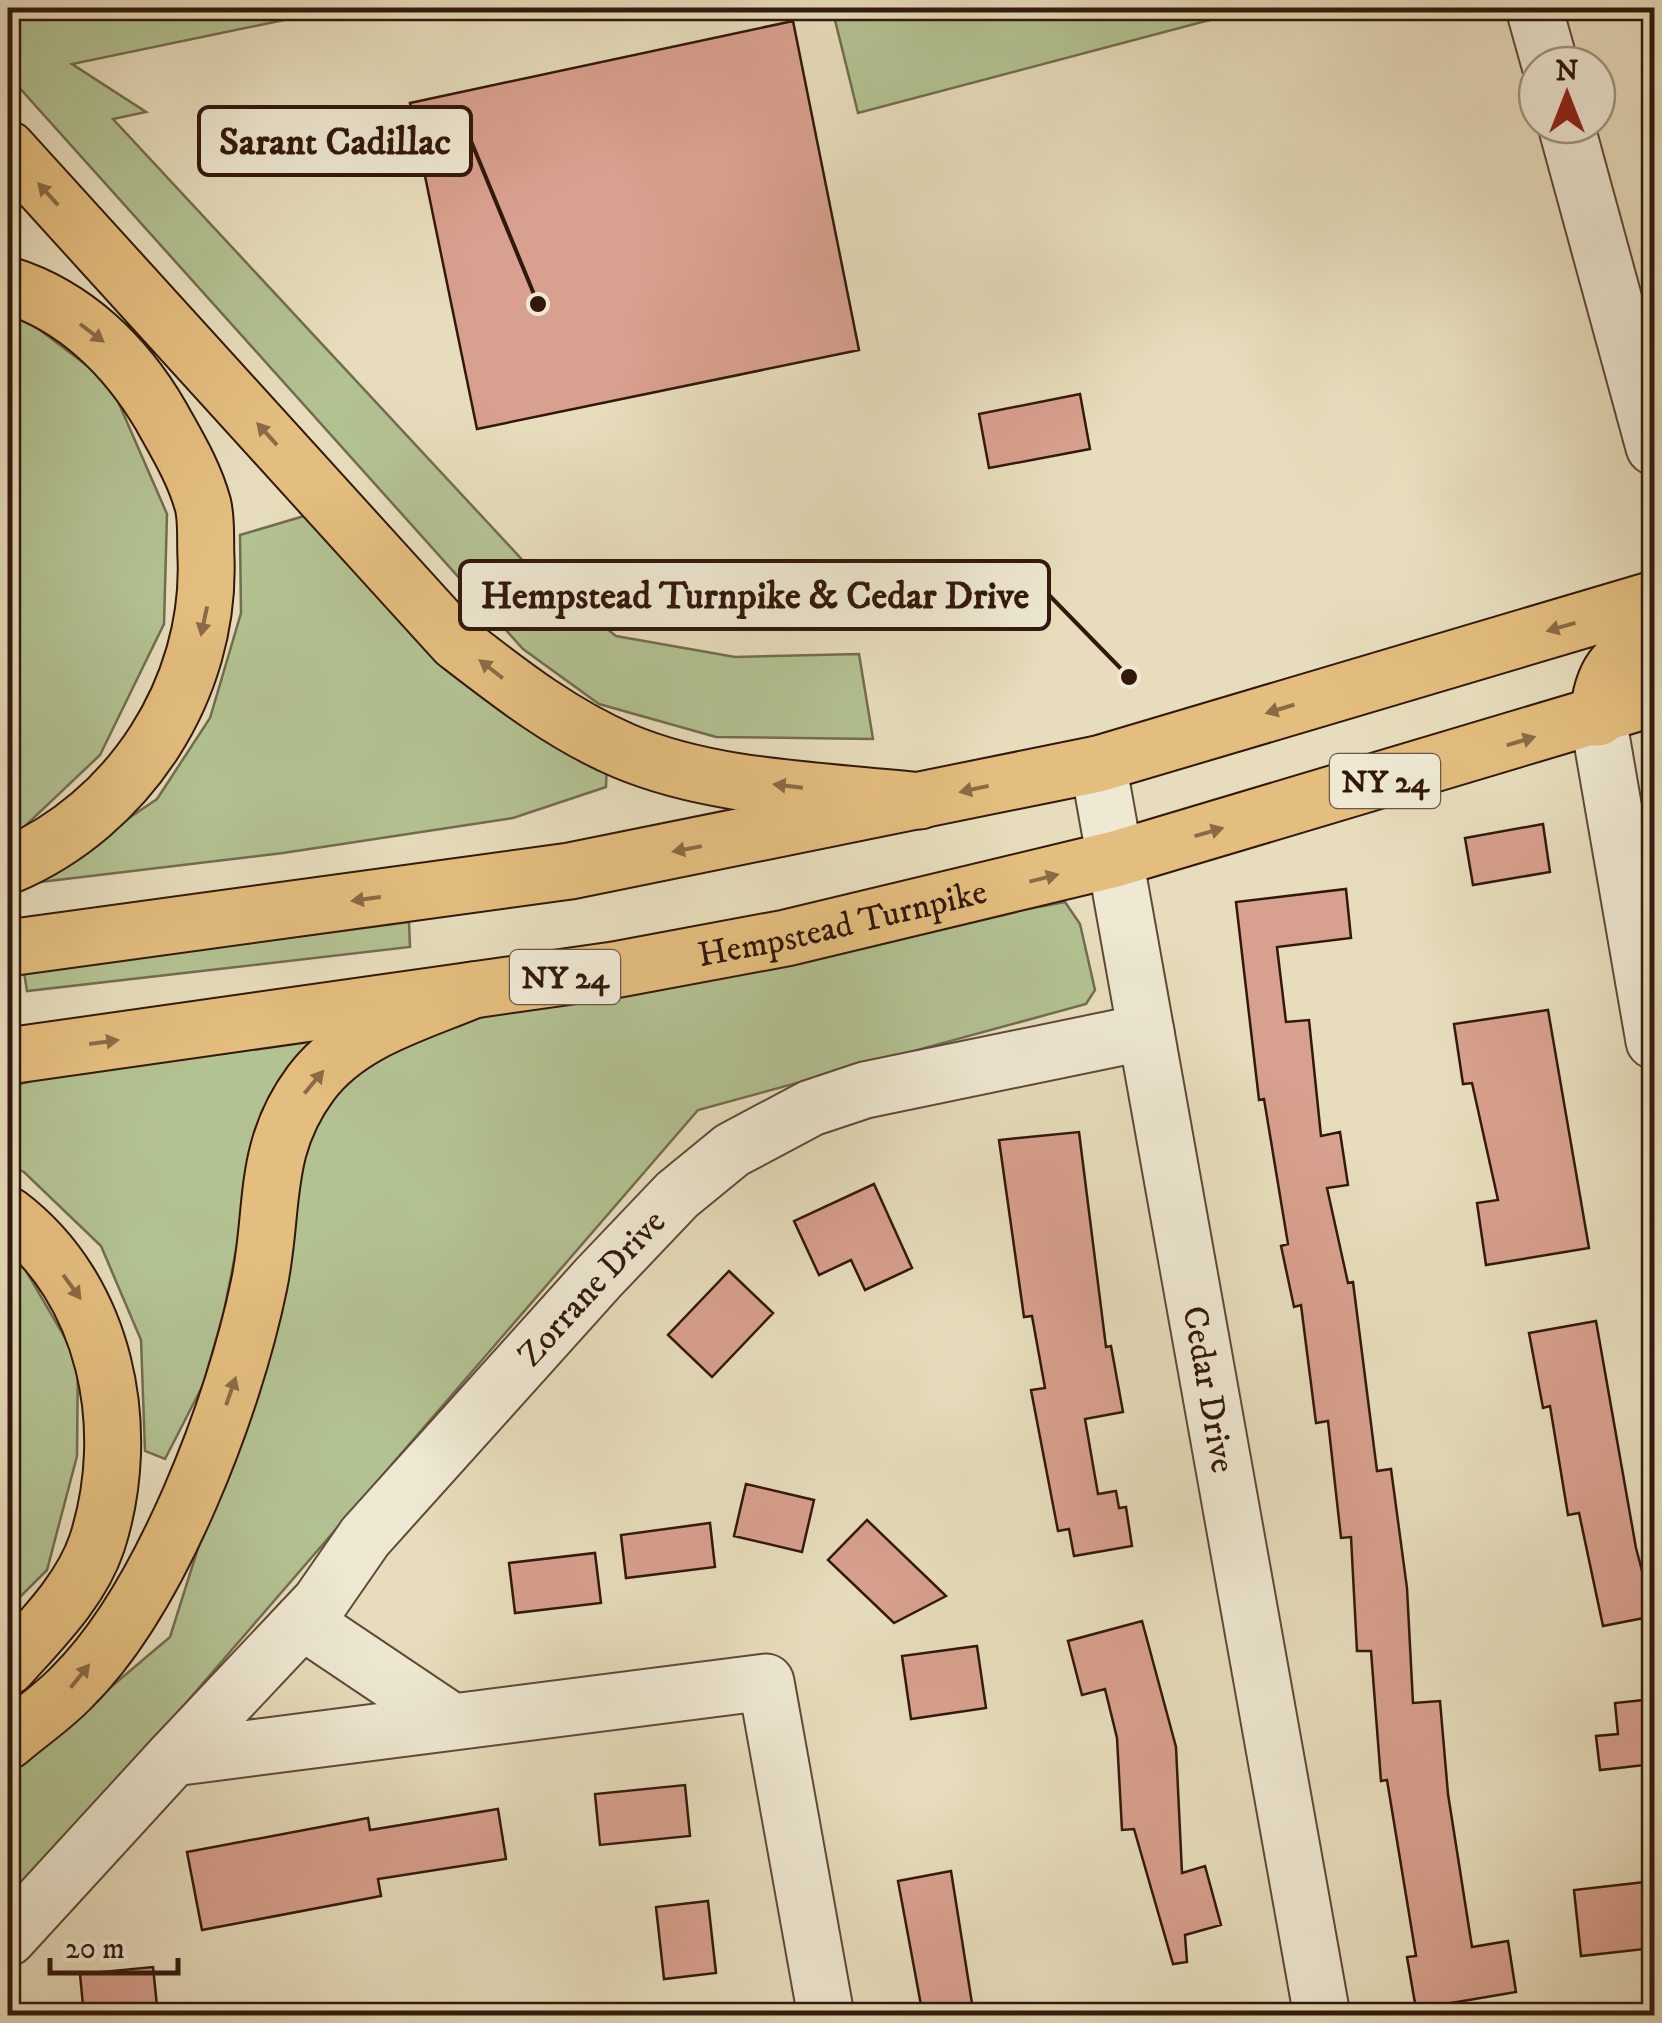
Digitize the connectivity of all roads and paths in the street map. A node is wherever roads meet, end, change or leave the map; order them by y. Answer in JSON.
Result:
{"nodes":[{"id":1,"x":1534,"y":8,"type":"edge"},
{"id":2,"x":1544,"y":45,"type":"edge"},
{"id":3,"x":1571,"y":145,"type":"edge"},
{"id":4,"x":8,"y":149,"type":"edge"},
{"id":5,"x":8,"y":285,"type":"edge"},
{"id":6,"x":1654,"y":447,"type":"edge"},
{"id":7,"x":1654,"y":599,"type":"edge"},
{"id":8,"x":1654,"y":639,"type":"edge"},
{"id":9,"x":1654,"y":698,"type":"edge"},
{"id":10,"x":1598,"y":718,"type":"junction"},
{"id":11,"x":1098,"y":764,"type":"junction"},
{"id":12,"x":920,"y":801,"type":"junction"},
{"id":13,"x":1115,"y":860,"type":"junction"},
{"id":14,"x":8,"y":866,"type":"edge"},
{"id":15,"x":8,"y":948,"type":"edge"},
{"id":16,"x":474,"y":990,"type":"junction"},
{"id":17,"x":1146,"y":1032,"type":"junction"},
{"id":18,"x":1654,"y":1042,"type":"edge"},
{"id":19,"x":8,"y":1056,"type":"edge"},
{"id":20,"x":8,"y":1215,"type":"edge"},
{"id":21,"x":302,"y":1620,"type":"junction"},
{"id":22,"x":8,"y":1667,"type":"edge"},
{"id":23,"x":450,"y":1721,"type":"junction"},
{"id":24,"x":8,"y":1740,"type":"edge"},
{"id":25,"x":173,"y":1758,"type":"junction"},
{"id":26,"x":8,"y":1938,"type":"edge"},
{"id":27,"x":826,"y":2016,"type":"edge"},
{"id":28,"x":1322,"y":2016,"type":"edge"}],
"edges":[{"from":1,"to":2,"type":"street"},
{"from":3,"to":6,"type":"street"},
{"from":12,"to":4,"type":"main road","one_way":true},
{"from":5,"to":14,"type":"main road","one_way":true},
{"from":7,"to":11,"type":"main road","one_way":true},
{"from":8,"to":10,"type":"main road"},
{"from":9,"to":10,"type":"main road","name":"Hempstead Turnpike","number":"NY 24"},
{"from":13,"to":10,"type":"main road","name":"Hempstead Turnpike","number":"NY 24","one_way":true},
{"from":10,"to":18,"type":"street"},
{"from":11,"to":12,"type":"main road","one_way":true},
{"from":11,"to":13,"type":"street","name":"Cedar Drive"},
{"from":12,"to":15,"type":"main road","one_way":true},
{"from":16,"to":13,"type":"main road","name":"Hempstead Turnpike","number":"NY 24","one_way":true},
{"from":13,"to":17,"type":"street","name":"Cedar Drive"},
{"from":19,"to":16,"type":"main road","name":"Hempstead Turnpike","number":"NY 24","one_way":true},
{"from":24,"to":16,"type":"main road","one_way":true},
{"from":17,"to":21,"type":"street","name":"Zorrane Drive"},
{"from":17,"to":28,"type":"street","name":"Cedar Drive"},
{"from":20,"to":22,"type":"main road","one_way":true},
{"from":21,"to":23,"type":"street"},
{"from":21,"to":25,"type":"street","name":"Zorrane Drive"},
{"from":23,"to":25,"type":"street"},
{"from":23,"to":27,"type":"street"},
{"from":25,"to":26,"type":"street","name":"Zorrane Drive"}]}
